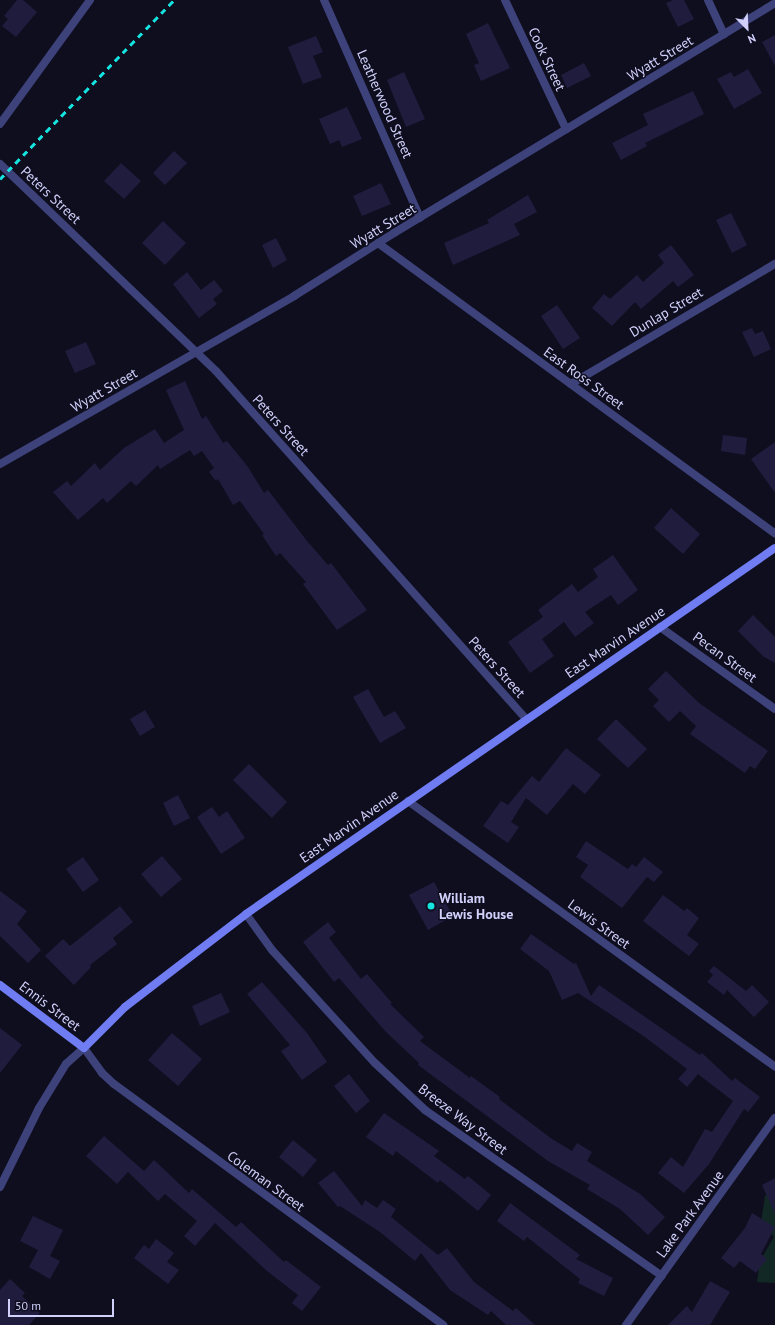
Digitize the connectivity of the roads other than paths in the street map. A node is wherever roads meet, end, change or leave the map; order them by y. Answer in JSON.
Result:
{"nodes":[{"id":1,"x":90,"y":0,"type":"edge"},
{"id":2,"x":324,"y":0,"type":"edge"},
{"id":3,"x":505,"y":0,"type":"edge"},
{"id":4,"x":708,"y":0,"type":"edge"},
{"id":5,"x":775,"y":3,"type":"edge"},
{"id":6,"x":724,"y":34,"type":"junction"},
{"id":7,"x":0,"y":124,"type":"edge"},
{"id":8,"x":566,"y":130,"type":"junction"},
{"id":9,"x":0,"y":164,"type":"edge"},
{"id":10,"x":420,"y":218,"type":"junction"},
{"id":11,"x":378,"y":243,"type":"junction"},
{"id":12,"x":775,"y":264,"type":"edge"},
{"id":13,"x":196,"y":351,"type":"junction"},
{"id":14,"x":571,"y":384,"type":"junction"},
{"id":15,"x":0,"y":464,"type":"edge"},
{"id":16,"x":775,"y":534,"type":"edge"},
{"id":17,"x":775,"y":548,"type":"edge"},
{"id":18,"x":660,"y":627,"type":"junction"},
{"id":19,"x":775,"y":709,"type":"edge"},
{"id":20,"x":526,"y":719,"type":"junction"},
{"id":21,"x":408,"y":801,"type":"junction"},
{"id":22,"x":246,"y":914,"type":"junction"},
{"id":23,"x":0,"y":985,"type":"edge"},
{"id":24,"x":84,"y":1048,"type":"junction"},
{"id":25,"x":775,"y":1067,"type":"edge"},
{"id":26,"x":775,"y":1118,"type":"edge"},
{"id":27,"x":0,"y":1187,"type":"edge"},
{"id":28,"x":662,"y":1276,"type":"junction"},
{"id":29,"x":443,"y":1325,"type":"edge"},
{"id":30,"x":626,"y":1325,"type":"edge"}],
"edges":[{"from":1,"to":7,"type":"street"},
{"from":2,"to":10,"type":"street","name":"Leatherwood Street"},
{"from":3,"to":8,"type":"street","name":"Cook Street"},
{"from":4,"to":6,"type":"street"},
{"from":5,"to":6,"type":"street","name":"Wyatt Street"},
{"from":6,"to":8,"type":"street","name":"Wyatt Street"},
{"from":8,"to":10,"type":"street","name":"Wyatt Street"},
{"from":9,"to":13,"type":"street","name":"Peters Street"},
{"from":10,"to":11,"type":"street","name":"Wyatt Street"},
{"from":11,"to":13,"type":"street","name":"Wyatt Street"},
{"from":11,"to":14,"type":"street","name":"East Ross Street"},
{"from":12,"to":14,"type":"street","name":"Dunlap Street"},
{"from":13,"to":15,"type":"street","name":"Wyatt Street"},
{"from":13,"to":20,"type":"street","name":"Peters Street"},
{"from":14,"to":16,"type":"street","name":"East Ross Street"},
{"from":17,"to":18,"type":"main road","name":"East Marvin Avenue"},
{"from":18,"to":19,"type":"street","name":"Pecan Street"},
{"from":18,"to":20,"type":"main road","name":"East Marvin Avenue"},
{"from":20,"to":21,"type":"main road","name":"East Marvin Avenue"},
{"from":21,"to":22,"type":"main road","name":"East Marvin Avenue"},
{"from":21,"to":25,"type":"street","name":"Lewis Street"},
{"from":22,"to":24,"type":"main road","name":"East Marvin Avenue"},
{"from":22,"to":28,"type":"street","name":"Breeze Way Street"},
{"from":23,"to":24,"type":"main road","name":"Ennis Street"},
{"from":24,"to":27,"type":"street","name":"East Marvin Avenue"},
{"from":24,"to":29,"type":"street","name":"Coleman Street"},
{"from":26,"to":28,"type":"street","name":"Lake Park Avenue"},
{"from":28,"to":30,"type":"street","name":"Lake Park Avenue"}]}
